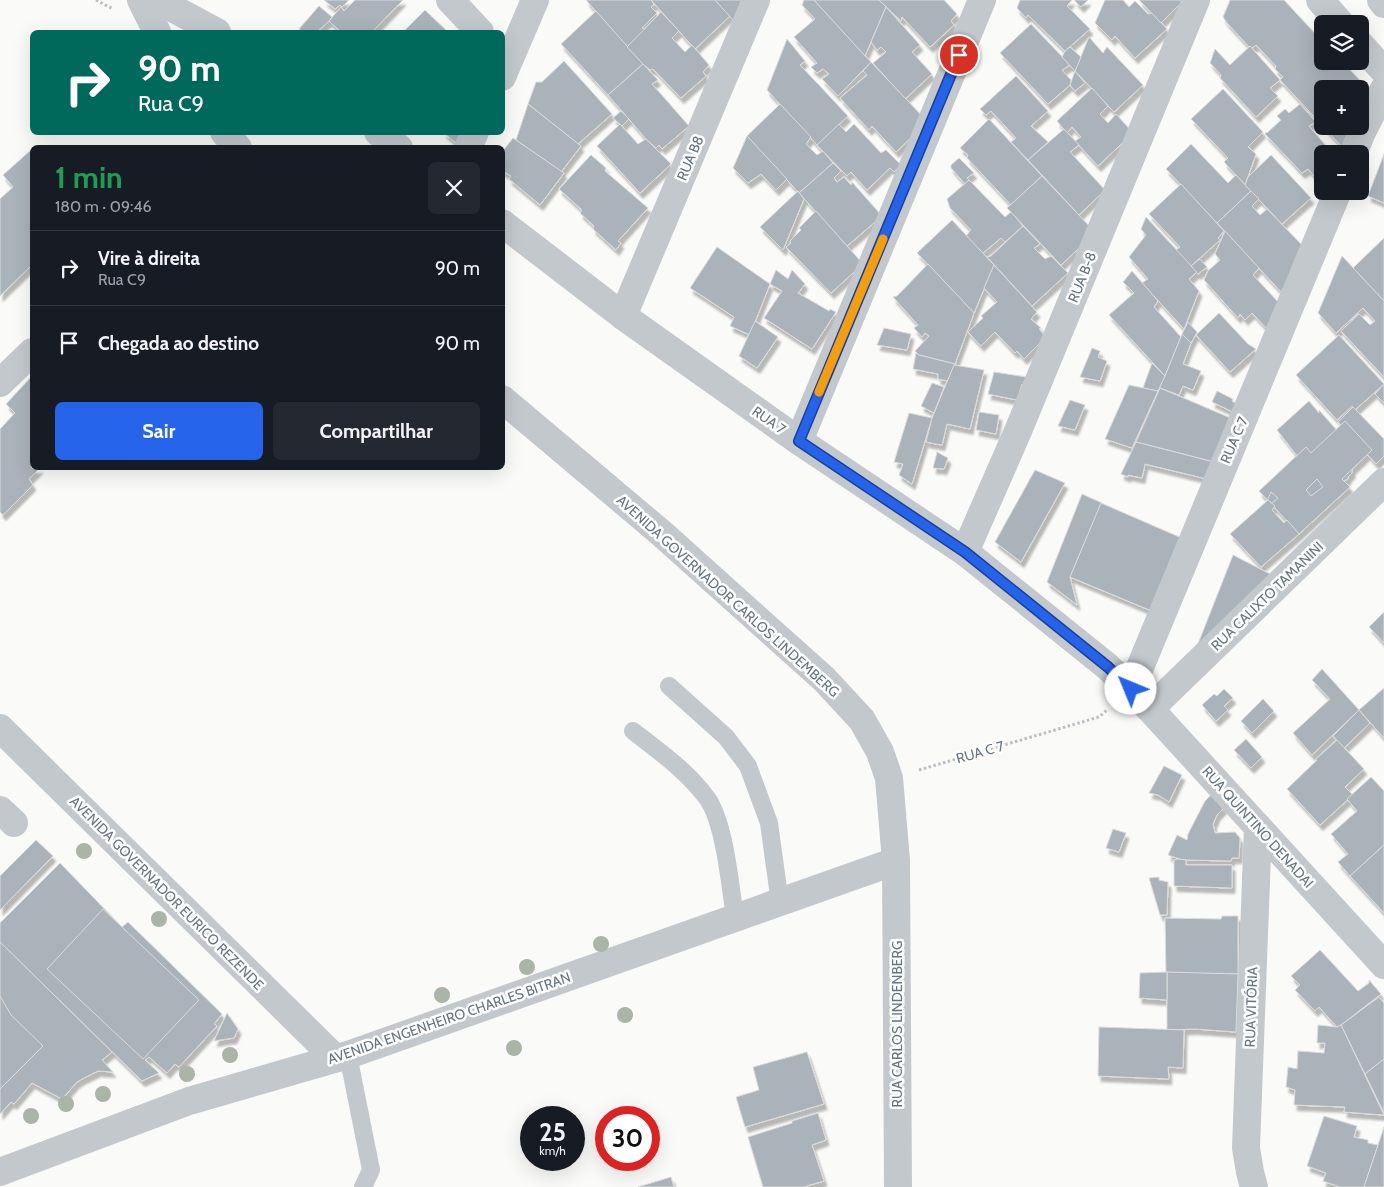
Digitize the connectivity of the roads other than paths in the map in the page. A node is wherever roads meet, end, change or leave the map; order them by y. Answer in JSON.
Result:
{"nodes":[{"id":1,"x":141,"y":0,"type":"edge"},
{"id":2,"x":157,"y":0,"type":"edge"},
{"id":3,"x":450,"y":0,"type":"edge"},
{"id":4,"x":535,"y":0,"type":"edge"},
{"id":5,"x":756,"y":0,"type":"edge"},
{"id":6,"x":982,"y":0,"type":"edge"},
{"id":7,"x":1196,"y":0,"type":"edge"},
{"id":8,"x":1320,"y":0,"type":"edge"},
{"id":9,"x":1380,"y":0,"type":"edge"},
{"id":10,"x":1384,"y":4,"type":"edge"},
{"id":11,"x":1333,"y":15,"type":"edge"},
{"id":12,"x":156,"y":30,"type":"edge"},
{"id":13,"x":213,"y":30,"type":"edge"},
{"id":14,"x":478,"y":30,"type":"edge"},
{"id":15,"x":1369,"y":54,"type":"edge"},
{"id":16,"x":505,"y":66,"type":"edge"},
{"id":17,"x":1384,"y":71,"type":"edge"},
{"id":18,"x":1384,"y":89,"type":"edge"},
{"id":19,"x":227,"y":135,"type":"edge"},
{"id":20,"x":382,"y":135,"type":"edge"},
{"id":21,"x":235,"y":145,"type":"edge"},
{"id":22,"x":395,"y":145,"type":"edge"},
{"id":23,"x":1357,"y":145,"type":"edge"},
{"id":24,"x":1334,"y":200,"type":"edge"},
{"id":25,"x":505,"y":225,"type":"edge"},
{"id":26,"x":624,"y":316,"type":"junction"},
{"id":27,"x":30,"y":354,"type":"edge"},
{"id":28,"x":0,"y":383,"type":"edge"},
{"id":29,"x":505,"y":402,"type":"edge"},
{"id":30,"x":799,"y":441,"type":"junction"},
{"id":31,"x":1379,"y":496,"type":"edge"},
{"id":32,"x":965,"y":552,"type":"junction"},
{"id":33,"x":669,"y":686,"type":"dead end"},
{"id":34,"x":1131,"y":689,"type":"junction"},
{"id":35,"x":1150,"y":709,"type":"junction"},
{"id":36,"x":0,"y":728,"type":"edge"},
{"id":37,"x":633,"y":731,"type":"dead end"},
{"id":38,"x":1258,"y":827,"type":"junction"},
{"id":39,"x":896,"y":861,"type":"junction"},
{"id":40,"x":780,"y":903,"type":"junction"},
{"id":41,"x":735,"y":917,"type":"junction"},
{"id":42,"x":1384,"y":965,"type":"edge"},
{"id":43,"x":341,"y":1057,"type":"junction"},
{"id":44,"x":0,"y":1172,"type":"edge"},
{"id":45,"x":363,"y":1187,"type":"edge"},
{"id":46,"x":898,"y":1187,"type":"edge"},
{"id":47,"x":1254,"y":1187,"type":"edge"}],
"edges":[{"from":1,"to":12,"type":"street"},
{"from":2,"to":13,"type":"street"},
{"from":3,"to":14,"type":"street"},
{"from":4,"to":16,"type":"street"},
{"from":5,"to":26,"type":"street","name":"RUA B8"},
{"from":6,"to":30,"type":"street"},
{"from":7,"to":32,"type":"street","name":"RUA B-8"},
{"from":8,"to":11,"type":"street"},
{"from":9,"to":10,"type":"street"},
{"from":15,"to":17,"type":"street"},
{"from":18,"to":23,"type":"street"},
{"from":19,"to":21,"type":"street"},
{"from":20,"to":22,"type":"street"},
{"from":24,"to":34,"type":"street","name":"RUA C 7"},
{"from":25,"to":26,"type":"street","name":"RUA 7"},
{"from":26,"to":30,"type":"street","name":"RUA 7"},
{"from":27,"to":28,"type":"street"},
{"from":29,"to":39,"type":"street","name":"AVENIDA GOVERNADOR CARLOS LINDEMBERG"},
{"from":30,"to":32,"type":"street","name":"RUA 7"},
{"from":31,"to":35,"type":"street","name":"RUA CALIXTO TAMANINI"},
{"from":32,"to":34,"type":"street","name":"RUA 7"},
{"from":33,"to":40,"type":"lane"},
{"from":34,"to":35,"type":"street","name":"RUA QUINTINO DENADAI"},
{"from":35,"to":38,"type":"street","name":"RUA QUINTINO DENADAI"},
{"from":36,"to":43,"type":"street","name":"AVENIDA GOVERNADOR EURICO REZENDE"},
{"from":37,"to":41,"type":"lane"},
{"from":38,"to":42,"type":"street","name":"RUA QUINTINO DENADAI"},
{"from":38,"to":47,"type":"street","name":"RUA VITÓRIA"},
{"from":39,"to":40,"type":"street","name":"AVENIDA ENGENHEIRO CHARLES BITRAN"},
{"from":39,"to":46,"type":"street","name":"RUA CARLOS LINDENBERG"},
{"from":40,"to":41,"type":"street","name":"AVENIDA ENGENHEIRO CHARLES BITRAN"},
{"from":41,"to":43,"type":"street","name":"AVENIDA ENGENHEIRO CHARLES BITRAN"},
{"from":43,"to":44,"type":"street","name":"AVENIDA ENGENHEIRO CHARLES BITRAN"},
{"from":43,"to":45,"type":"lane"}]}
